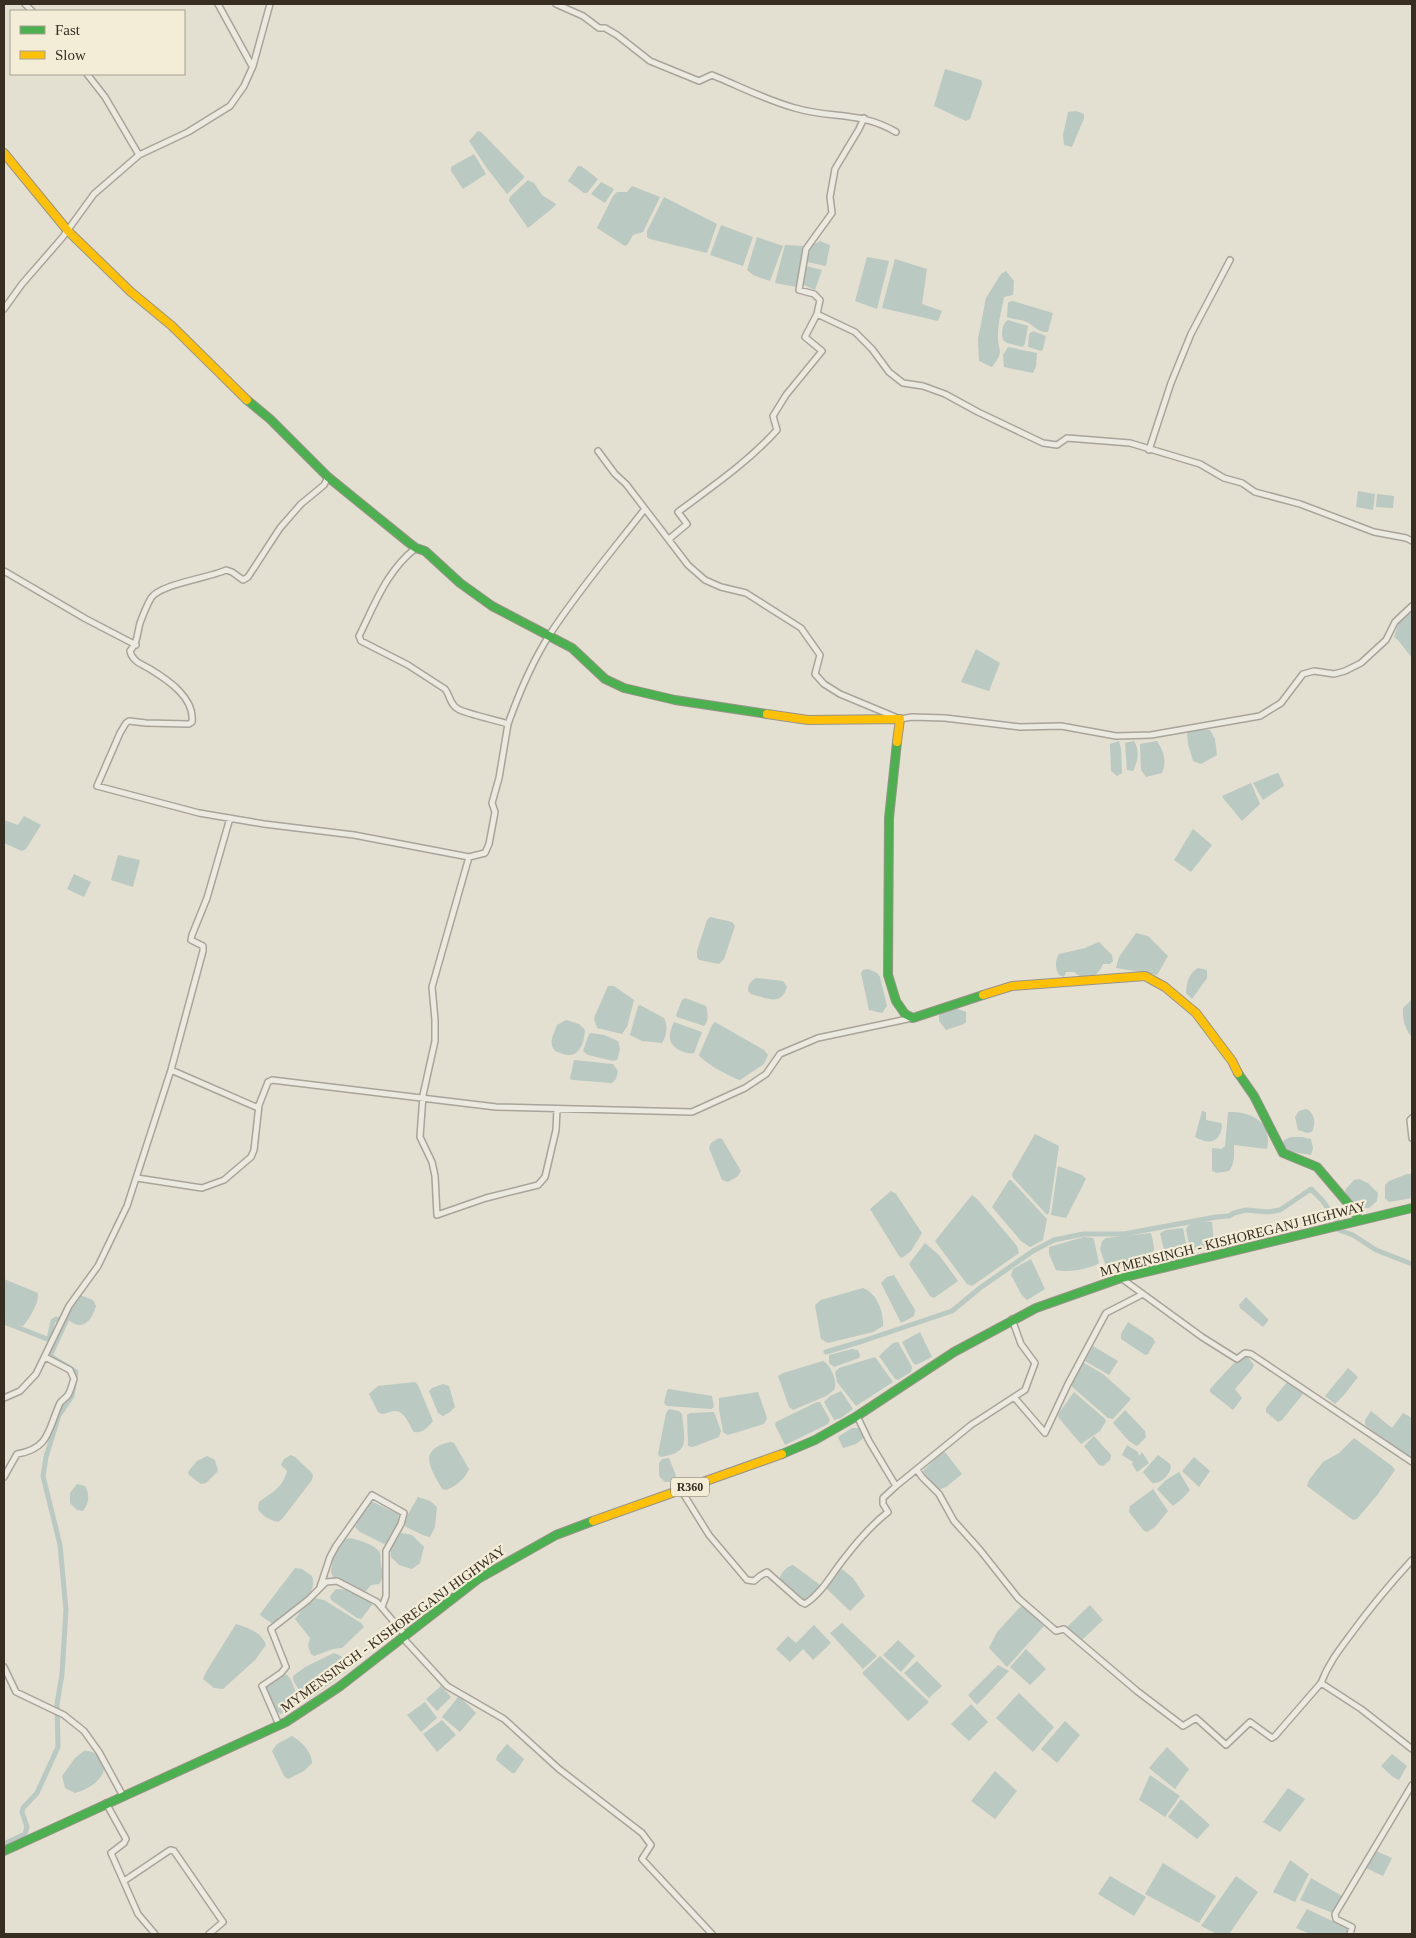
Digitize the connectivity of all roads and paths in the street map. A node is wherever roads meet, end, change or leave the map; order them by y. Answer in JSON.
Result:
{"nodes":[{"id":1,"x":218,"y":4,"type":"edge"},
{"id":2,"x":270,"y":4,"type":"edge"},
{"id":3,"x":556,"y":4,"type":"edge"},
{"id":4,"x":253,"y":66,"type":"junction"},
{"id":5,"x":88,"y":75,"type":"edge"},
{"id":6,"x":864,"y":118,"type":"junction"},
{"id":7,"x":896,"y":132,"type":"dead end"},
{"id":8,"x":4,"y":153,"type":"edge"},
{"id":9,"x":139,"y":155,"type":"junction"},
{"id":10,"x":68,"y":231,"type":"junction"},
{"id":11,"x":1230,"y":260,"type":"dead end"},
{"id":12,"x":4,"y":310,"type":"edge"},
{"id":13,"x":818,"y":314,"type":"junction"},
{"id":14,"x":1149,"y":450,"type":"junction"},
{"id":15,"x":598,"y":451,"type":"dead end"},
{"id":16,"x":328,"y":477,"type":"junction"},
{"id":17,"x":644,"y":510,"type":"junction"},
{"id":18,"x":669,"y":539,"type":"junction"},
{"id":19,"x":1412,"y":541,"type":"edge"},
{"id":20,"x":416,"y":548,"type":"junction"},
{"id":21,"x":4,"y":572,"type":"edge"},
{"id":22,"x":1412,"y":606,"type":"edge"},
{"id":23,"x":549,"y":636,"type":"junction"},
{"id":24,"x":136,"y":645,"type":"junction"},
{"id":25,"x":900,"y":719,"type":"junction"},
{"id":26,"x":508,"y":724,"type":"junction"},
{"id":27,"x":230,"y":818,"type":"junction"},
{"id":28,"x":469,"y":857,"type":"junction"},
{"id":29,"x":913,"y":1018,"type":"junction"},
{"id":30,"x":171,"y":1070,"type":"junction"},
{"id":31,"x":423,"y":1098,"type":"junction"},
{"id":32,"x":259,"y":1105,"type":"junction"},
{"id":33,"x":557,"y":1108,"type":"junction"},
{"id":34,"x":1412,"y":1118,"type":"edge"},
{"id":35,"x":1412,"y":1138,"type":"edge"},
{"id":36,"x":137,"y":1178,"type":"junction"},
{"id":37,"x":1412,"y":1208,"type":"edge"},
{"id":38,"x":1359,"y":1220,"type":"junction"},
{"id":39,"x":1121,"y":1278,"type":"junction"},
{"id":40,"x":1143,"y":1294,"type":"junction"},
{"id":41,"x":1012,"y":1319,"type":"junction"},
{"id":42,"x":45,"y":1357,"type":"junction"},
{"id":43,"x":1014,"y":1397,"type":"junction"},
{"id":44,"x":4,"y":1398,"type":"edge"},
{"id":45,"x":857,"y":1416,"type":"junction"},
{"id":46,"x":1412,"y":1462,"type":"edge"},
{"id":47,"x":918,"y":1470,"type":"junction"},
{"id":48,"x":4,"y":1477,"type":"edge"},
{"id":49,"x":896,"y":1486,"type":"junction"},
{"id":50,"x":681,"y":1490,"type":"junction"},
{"id":51,"x":1412,"y":1560,"type":"edge"},
{"id":52,"x":320,"y":1588,"type":"junction"},
{"id":53,"x":382,"y":1607,"type":"junction"},
{"id":54,"x":404,"y":1637,"type":"junction"},
{"id":55,"x":4,"y":1667,"type":"edge"},
{"id":56,"x":7,"y":1679,"type":"edge"},
{"id":57,"x":1321,"y":1683,"type":"junction"},
{"id":58,"x":279,"y":1726,"type":"junction"},
{"id":59,"x":1412,"y":1750,"type":"edge"},
{"id":60,"x":1412,"y":1785,"type":"edge"},
{"id":61,"x":123,"y":1796,"type":"junction"},
{"id":62,"x":106,"y":1803,"type":"junction"},
{"id":63,"x":4,"y":1851,"type":"edge"},
{"id":64,"x":124,"y":1881,"type":"junction"},
{"id":65,"x":155,"y":1934,"type":"edge"},
{"id":66,"x":209,"y":1934,"type":"edge"},
{"id":67,"x":712,"y":1934,"type":"edge"},
{"id":68,"x":1350,"y":1934,"type":"edge"}],
"edges":[{"from":1,"to":4,"type":"street"},
{"from":2,"to":4,"type":"street"},
{"from":3,"to":6,"type":"street"},
{"from":4,"to":9,"type":"street"},
{"from":5,"to":9,"type":"street"},
{"from":6,"to":7,"type":"street"},
{"from":6,"to":13,"type":"street"},
{"from":8,"to":10,"type":"street"},
{"from":9,"to":10,"type":"street"},
{"from":10,"to":12,"type":"street"},
{"from":10,"to":16,"type":"street"},
{"from":11,"to":14,"type":"street"},
{"from":13,"to":14,"type":"street"},
{"from":13,"to":18,"type":"street"},
{"from":14,"to":19,"type":"street"},
{"from":15,"to":17,"type":"street"},
{"from":16,"to":20,"type":"street"},
{"from":16,"to":24,"type":"street"},
{"from":17,"to":18,"type":"street"},
{"from":17,"to":23,"type":"street"},
{"from":18,"to":25,"type":"street"},
{"from":20,"to":23,"type":"street"},
{"from":20,"to":26,"type":"street"},
{"from":21,"to":24,"type":"street"},
{"from":22,"to":25,"type":"street"},
{"from":23,"to":25,"type":"street"},
{"from":23,"to":26,"type":"street"},
{"from":24,"to":27,"type":"street"},
{"from":25,"to":29,"type":"street"},
{"from":26,"to":28,"type":"street"},
{"from":27,"to":28,"type":"street"},
{"from":27,"to":30,"type":"street"},
{"from":28,"to":31,"type":"street"},
{"from":29,"to":33,"type":"street"},
{"from":29,"to":38,"type":"street"},
{"from":30,"to":32,"type":"street"},
{"from":30,"to":36,"type":"street"},
{"from":31,"to":32,"type":"street"},
{"from":31,"to":33,"type":"street"},
{"from":31,"to":33,"type":"street"},
{"from":32,"to":36,"type":"street"},
{"from":34,"to":35,"type":"street"},
{"from":36,"to":42,"type":"street"},
{"from":37,"to":38,"type":"street","name":"MYMENSINGH - KISHOREGANJ HIGHWAY","number":"R360"},
{"from":38,"to":39,"type":"street","name":"MYMENSINGH - KISHOREGANJ HIGHWAY","number":"R360"},
{"from":39,"to":40,"type":"street"},
{"from":39,"to":41,"type":"street","name":"MYMENSINGH - KISHOREGANJ HIGHWAY","number":"R360"},
{"from":40,"to":43,"type":"street"},
{"from":40,"to":46,"type":"street"},
{"from":41,"to":43,"type":"street"},
{"from":41,"to":45,"type":"street","name":"MYMENSINGH - KISHOREGANJ HIGHWAY","number":"R360"},
{"from":42,"to":44,"type":"street"},
{"from":42,"to":48,"type":"street"},
{"from":43,"to":47,"type":"street"},
{"from":45,"to":49,"type":"street"},
{"from":45,"to":50,"type":"street","name":"MYMENSINGH - KISHOREGANJ HIGHWAY","number":"R360"},
{"from":47,"to":49,"type":"street"},
{"from":47,"to":57,"type":"street"},
{"from":49,"to":50,"type":"street"},
{"from":50,"to":54,"type":"street","name":"MYMENSINGH - KISHOREGANJ HIGHWAY","number":"R360"},
{"from":51,"to":57,"type":"street"},
{"from":52,"to":53,"type":"street"},
{"from":52,"to":53,"type":"street"},
{"from":52,"to":58,"type":"street"},
{"from":53,"to":54,"type":"street"},
{"from":54,"to":58,"type":"street","name":"MYMENSINGH - KISHOREGANJ HIGHWAY","number":"R360"},
{"from":54,"to":67,"type":"street"},
{"from":55,"to":56,"type":"street"},
{"from":56,"to":61,"type":"street"},
{"from":57,"to":59,"type":"street"},
{"from":58,"to":61,"type":"street","name":"MYMENSINGH - KISHOREGANJ HIGHWAY","number":"R360"},
{"from":60,"to":68,"type":"street"},
{"from":61,"to":62,"type":"street","name":"MYMENSINGH - KISHOREGANJ HIGHWAY","number":"R360"},
{"from":62,"to":63,"type":"street","name":"MYMENSINGH - KISHOREGANJ HIGHWAY","number":"R360"},
{"from":62,"to":64,"type":"street"},
{"from":64,"to":65,"type":"street"},
{"from":64,"to":66,"type":"street"}]}
